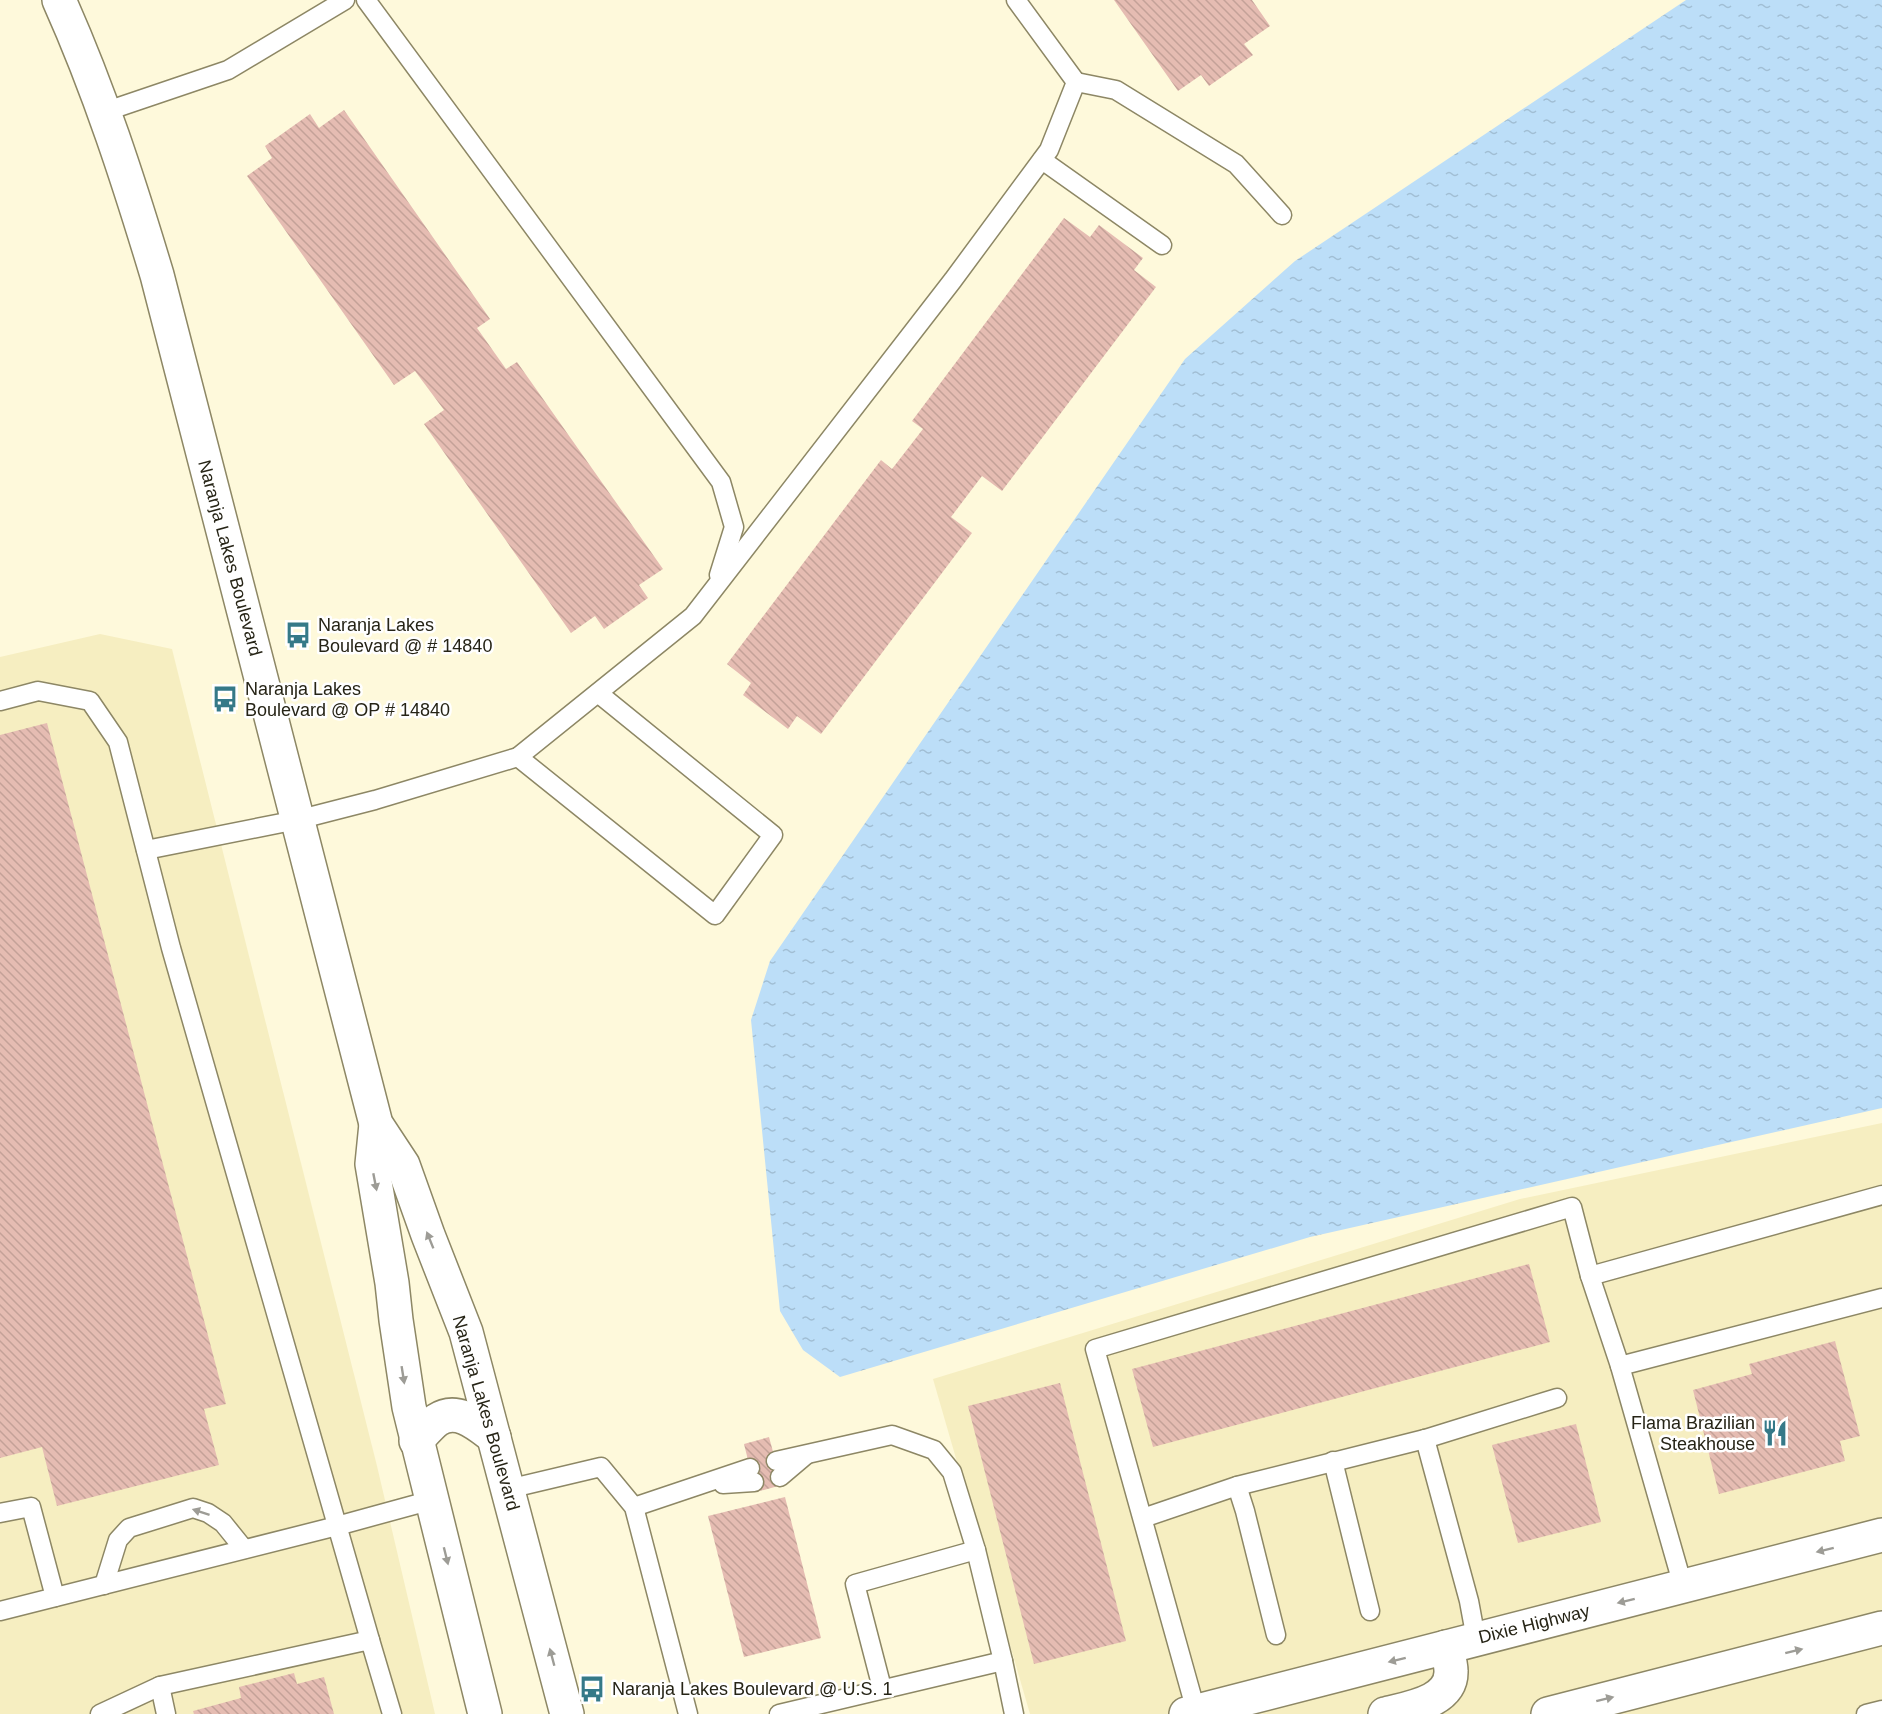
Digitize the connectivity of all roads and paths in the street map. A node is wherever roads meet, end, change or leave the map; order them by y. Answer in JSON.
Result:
{"nodes":[{"id":1,"x":59,"y":0,"type":"edge"},
{"id":2,"x":345,"y":0,"type":"edge"},
{"id":3,"x":366,"y":0,"type":"edge"},
{"id":4,"x":1016,"y":0,"type":"edge"},
{"id":5,"x":1076,"y":82,"type":"junction"},
{"id":6,"x":104,"y":112,"type":"junction"},
{"id":7,"x":1042,"y":160,"type":"junction"},
{"id":8,"x":1282,"y":215,"type":"dead end"},
{"id":9,"x":1162,"y":245,"type":"dead end"},
{"id":10,"x":715,"y":588,"type":"junction"},
{"id":11,"x":598,"y":693,"type":"junction"},
{"id":12,"x":0,"y":701,"type":"edge"},
{"id":13,"x":518,"y":757,"type":"junction"},
{"id":14,"x":297,"y":820,"type":"junction"},
{"id":15,"x":146,"y":850,"type":"junction"},
{"id":16,"x":376,"y":1124,"type":"junction"},
{"id":17,"x":1882,"y":1195,"type":"edge"},
{"id":18,"x":1590,"y":1276,"type":"junction"},
{"id":19,"x":1882,"y":1298,"type":"edge"},
{"id":20,"x":1620,"y":1366,"type":"junction"},
{"id":21,"x":1557,"y":1398,"type":"dead end"},
{"id":22,"x":494,"y":1437,"type":"junction"},
{"id":23,"x":1425,"y":1439,"type":"junction"},
{"id":24,"x":416,"y":1441,"type":"junction"},
{"id":25,"x":1333,"y":1461,"type":"junction"},
{"id":26,"x":778,"y":1469,"type":"dead end"},
{"id":27,"x":752,"y":1475,"type":"dead end"},
{"id":28,"x":1237,"y":1486,"type":"junction"},
{"id":29,"x":508,"y":1489,"type":"junction"},
{"id":30,"x":432,"y":1500,"type":"junction"},
{"id":31,"x":634,"y":1507,"type":"junction"},
{"id":32,"x":0,"y":1513,"type":"edge"},
{"id":33,"x":1143,"y":1518,"type":"junction"},
{"id":34,"x":337,"y":1526,"type":"junction"},
{"id":35,"x":1882,"y":1535,"type":"edge"},
{"id":36,"x":244,"y":1550,"type":"junction"},
{"id":37,"x":976,"y":1550,"type":"junction"},
{"id":38,"x":104,"y":1585,"type":"junction"},
{"id":39,"x":1683,"y":1586,"type":"junction"},
{"id":40,"x":55,"y":1597,"type":"junction"},
{"id":41,"x":0,"y":1611,"type":"edge"},
{"id":42,"x":1370,"y":1611,"type":"dead end"},
{"id":43,"x":1882,"y":1628,"type":"edge"},
{"id":44,"x":1276,"y":1635,"type":"dead end"},
{"id":45,"x":370,"y":1640,"type":"junction"},
{"id":46,"x":1461,"y":1643,"type":"junction"},
{"id":47,"x":1003,"y":1661,"type":"junction"},
{"id":48,"x":160,"y":1686,"type":"junction"},
{"id":49,"x":882,"y":1688,"type":"junction"},
{"id":50,"x":1882,"y":1710,"type":"edge"},
{"id":51,"x":1191,"y":1713,"type":"edge"},
{"id":52,"x":100,"y":1714,"type":"edge"},
{"id":53,"x":166,"y":1714,"type":"edge"},
{"id":54,"x":392,"y":1714,"type":"edge"},
{"id":55,"x":485,"y":1714,"type":"edge"},
{"id":56,"x":567,"y":1714,"type":"edge"},
{"id":57,"x":688,"y":1714,"type":"edge"},
{"id":58,"x":779,"y":1714,"type":"edge"},
{"id":59,"x":1014,"y":1714,"type":"edge"},
{"id":60,"x":1385,"y":1714,"type":"edge"},
{"id":61,"x":1548,"y":1714,"type":"edge"},
{"id":62,"x":1866,"y":1714,"type":"edge"}],
"edges":[{"from":1,"to":6,"type":"main road","name":"Naranja Lakes Boulevard"},
{"from":2,"to":6,"type":"lane"},
{"from":3,"to":10,"type":"lane"},
{"from":4,"to":5,"type":"lane"},
{"from":5,"to":7,"type":"lane"},
{"from":5,"to":8,"type":"lane"},
{"from":6,"to":14,"type":"main road","name":"Naranja Lakes Boulevard"},
{"from":7,"to":9,"type":"lane"},
{"from":7,"to":10,"type":"lane"},
{"from":10,"to":11,"type":"lane"},
{"from":11,"to":13,"type":"lane"},
{"from":11,"to":13,"type":"lane"},
{"from":12,"to":15,"type":"lane"},
{"from":13,"to":14,"type":"lane"},
{"from":14,"to":15,"type":"lane"},
{"from":14,"to":16,"type":"main road","name":"Naranja Lakes Boulevard"},
{"from":15,"to":34,"type":"lane"},
{"from":22,"to":16,"type":"main road","name":"Naranja Lakes Boulevard","one_way":true},
{"from":16,"to":24,"type":"main road","name":"Naranja Lakes Boulevard","one_way":true},
{"from":17,"to":18,"type":"lane"},
{"from":18,"to":20,"type":"lane"},
{"from":18,"to":33,"type":"lane"},
{"from":19,"to":20,"type":"lane"},
{"from":20,"to":39,"type":"lane"},
{"from":21,"to":23,"type":"lane"},
{"from":22,"to":24,"type":"main road"},
{"from":22,"to":29,"type":"main road","name":"Naranja Lakes Boulevard"},
{"from":23,"to":25,"type":"lane"},
{"from":23,"to":46,"type":"lane"},
{"from":24,"to":30,"type":"main road","name":"Naranja Lakes Boulevard"},
{"from":25,"to":28,"type":"lane"},
{"from":25,"to":42,"type":"lane"},
{"from":26,"to":37,"type":"lane"},
{"from":27,"to":31,"type":"lane"},
{"from":28,"to":33,"type":"lane"},
{"from":28,"to":44,"type":"lane"},
{"from":29,"to":31,"type":"lane"},
{"from":56,"to":29,"type":"main road","name":"Naranja Lakes Boulevard","one_way":true},
{"from":30,"to":34,"type":"lane"},
{"from":30,"to":55,"type":"main road","name":"Naranja Lakes Boulevard","one_way":true},
{"from":31,"to":57,"type":"lane"},
{"from":32,"to":40,"type":"lane"},
{"from":33,"to":51,"type":"lane"},
{"from":34,"to":36,"type":"lane"},
{"from":34,"to":45,"type":"lane"},
{"from":35,"to":39,"type":"main road","name":"Dixie Highway","one_way":true},
{"from":36,"to":38,"type":"lane"},
{"from":36,"to":38,"type":"lane","one_way":true},
{"from":37,"to":47,"type":"lane"},
{"from":37,"to":49,"type":"lane"},
{"from":38,"to":40,"type":"lane"},
{"from":39,"to":46,"type":"main road","name":"Dixie Highway","one_way":true},
{"from":40,"to":41,"type":"lane"},
{"from":61,"to":43,"type":"main road","one_way":true},
{"from":45,"to":48,"type":"lane"},
{"from":45,"to":54,"type":"lane"},
{"from":46,"to":51,"type":"main road","name":"Dixie Highway","one_way":true},
{"from":46,"to":60,"type":"main road"},
{"from":47,"to":49,"type":"lane"},
{"from":47,"to":59,"type":"lane"},
{"from":48,"to":52,"type":"lane"},
{"from":48,"to":53,"type":"lane"},
{"from":49,"to":58,"type":"lane"},
{"from":50,"to":62,"type":"lane"}]}
